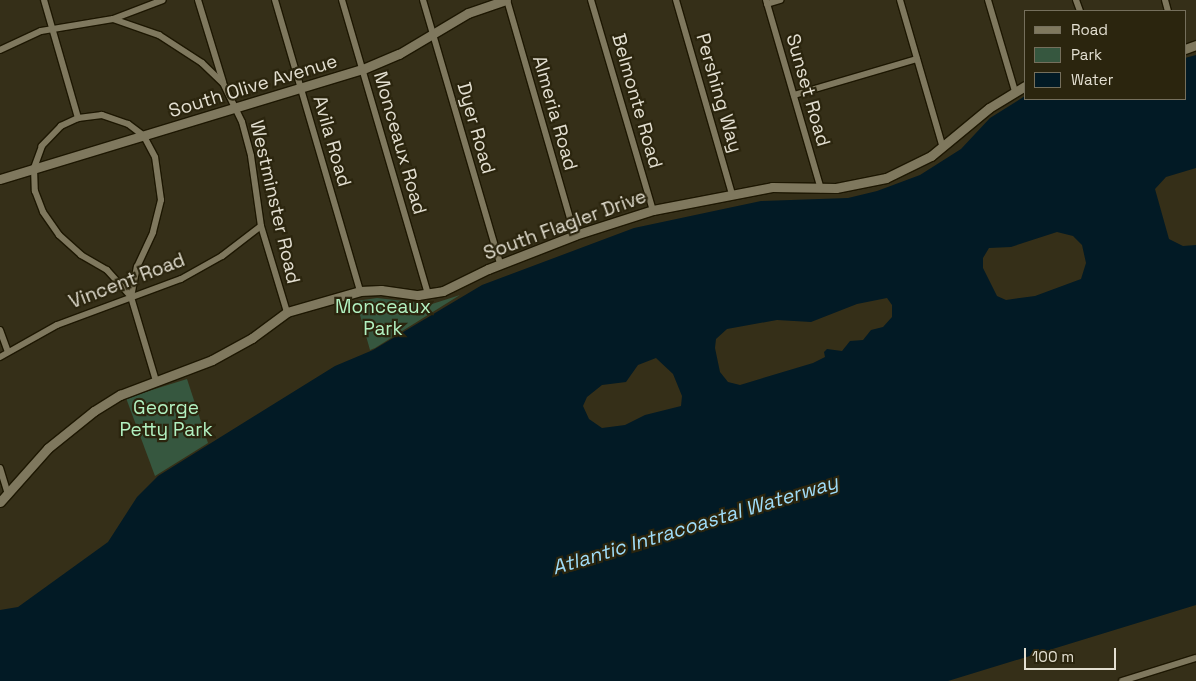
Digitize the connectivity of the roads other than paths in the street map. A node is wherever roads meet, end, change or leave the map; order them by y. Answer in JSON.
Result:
{"nodes":[{"id":1,"x":44,"y":0,"type":"edge"},
{"id":2,"x":163,"y":0,"type":"edge"},
{"id":3,"x":198,"y":0,"type":"edge"},
{"id":4,"x":275,"y":0,"type":"edge"},
{"id":5,"x":342,"y":0,"type":"edge"},
{"id":6,"x":423,"y":0,"type":"edge"},
{"id":7,"x":506,"y":0,"type":"edge"},
{"id":8,"x":592,"y":0,"type":"edge"},
{"id":9,"x":676,"y":0,"type":"edge"},
{"id":10,"x":780,"y":0,"type":"edge"},
{"id":11,"x":900,"y":0,"type":"edge"},
{"id":12,"x":988,"y":0,"type":"edge"},
{"id":13,"x":766,"y":2,"type":"edge"},
{"id":14,"x":113,"y":19,"type":"junction"},
{"id":15,"x":52,"y":28,"type":"junction"},
{"id":16,"x":433,"y":34,"type":"junction"},
{"id":17,"x":0,"y":50,"type":"edge"},
{"id":18,"x":917,"y":59,"type":"junction"},
{"id":19,"x":363,"y":70,"type":"junction"},
{"id":20,"x":223,"y":84,"type":"junction"},
{"id":21,"x":1024,"y":86,"type":"edge"},
{"id":22,"x":300,"y":88,"type":"junction"},
{"id":23,"x":1015,"y":91,"type":"junction"},
{"id":24,"x":794,"y":95,"type":"junction"},
{"id":25,"x":235,"y":108,"type":"junction"},
{"id":26,"x":78,"y":118,"type":"junction"},
{"id":27,"x":144,"y":136,"type":"junction"},
{"id":28,"x":943,"y":148,"type":"junction"},
{"id":29,"x":34,"y":168,"type":"junction"},
{"id":30,"x":0,"y":179,"type":"edge"},
{"id":31,"x":821,"y":189,"type":"junction"},
{"id":32,"x":732,"y":194,"type":"junction"},
{"id":33,"x":653,"y":210,"type":"junction"},
{"id":34,"x":261,"y":226,"type":"junction"},
{"id":35,"x":575,"y":235,"type":"junction"},
{"id":36,"x":500,"y":264,"type":"junction"},
{"id":37,"x":360,"y":291,"type":"junction"},
{"id":38,"x":428,"y":295,"type":"junction"},
{"id":39,"x":132,"y":297,"type":"junction"},
{"id":40,"x":287,"y":312,"type":"junction"},
{"id":41,"x":0,"y":330,"type":"edge"},
{"id":42,"x":8,"y":352,"type":"junction"},
{"id":43,"x":0,"y":357,"type":"edge"},
{"id":44,"x":156,"y":381,"type":"junction"},
{"id":45,"x":0,"y":468,"type":"edge"},
{"id":46,"x":8,"y":495,"type":"junction"},
{"id":47,"x":0,"y":502,"type":"edge"},
{"id":48,"x":1196,"y":658,"type":"edge"},
{"id":49,"x":1122,"y":681,"type":"edge"}],
"edges":[{"from":1,"to":15,"type":"street"},
{"from":2,"to":14,"type":"street"},
{"from":3,"to":20,"type":"street"},
{"from":4,"to":22,"type":"street","name":"Avila Road"},
{"from":5,"to":19,"type":"street","name":"Monceaux Road"},
{"from":6,"to":16,"type":"street","name":"Dyer Road"},
{"from":7,"to":16,"type":"street","name":"South Olive Avenue"},
{"from":7,"to":35,"type":"street","name":"Almeria Road"},
{"from":8,"to":33,"type":"street","name":"Belmonte Road"},
{"from":9,"to":32,"type":"street","name":"Pershing Way"},
{"from":10,"to":13,"type":"street"},
{"from":11,"to":18,"type":"street"},
{"from":12,"to":23,"type":"street"},
{"from":13,"to":24,"type":"street","name":"Sunset Road"},
{"from":14,"to":15,"type":"street","name":"Westminster Road"},
{"from":14,"to":20,"type":"street","name":"Westminster Road"},
{"from":15,"to":17,"type":"street","name":"Westminster Road"},
{"from":15,"to":26,"type":"street"},
{"from":16,"to":19,"type":"street","name":"South Olive Avenue"},
{"from":16,"to":36,"type":"street","name":"Dyer Road"},
{"from":18,"to":24,"type":"street"},
{"from":18,"to":28,"type":"street"},
{"from":19,"to":22,"type":"street","name":"South Olive Avenue"},
{"from":19,"to":38,"type":"street","name":"Monceaux Road"},
{"from":20,"to":25,"type":"street","name":"Westminster Road"},
{"from":21,"to":23,"type":"street","name":"South Flagler Drive"},
{"from":22,"to":25,"type":"street","name":"South Olive Avenue"},
{"from":22,"to":37,"type":"street","name":"Avila Road"},
{"from":23,"to":28,"type":"street","name":"South Flagler Drive"},
{"from":24,"to":31,"type":"street","name":"Sunset Road"},
{"from":25,"to":27,"type":"street","name":"South Olive Avenue"},
{"from":25,"to":34,"type":"street","name":"Westminster Road"},
{"from":26,"to":27,"type":"street"},
{"from":26,"to":29,"type":"street"},
{"from":27,"to":29,"type":"street","name":"South Olive Avenue"},
{"from":27,"to":39,"type":"street"},
{"from":28,"to":31,"type":"street","name":"South Flagler Drive"},
{"from":29,"to":30,"type":"street","name":"South Olive Avenue"},
{"from":29,"to":39,"type":"street"},
{"from":31,"to":32,"type":"street","name":"South Flagler Drive"},
{"from":32,"to":33,"type":"street","name":"South Flagler Drive"},
{"from":33,"to":35,"type":"street","name":"South Flagler Drive"},
{"from":34,"to":39,"type":"street","name":"Vincent Road"},
{"from":34,"to":40,"type":"street","name":"Westminster Road"},
{"from":35,"to":36,"type":"street","name":"South Flagler Drive"},
{"from":36,"to":38,"type":"street","name":"South Flagler Drive"},
{"from":37,"to":38,"type":"street","name":"South Flagler Drive"},
{"from":37,"to":40,"type":"street","name":"South Flagler Drive"},
{"from":39,"to":42,"type":"street","name":"Vincent Road"},
{"from":39,"to":44,"type":"street"},
{"from":40,"to":44,"type":"street"},
{"from":41,"to":42,"type":"street"},
{"from":42,"to":43,"type":"street","name":"Vincent Road"},
{"from":44,"to":46,"type":"street"},
{"from":45,"to":46,"type":"street"},
{"from":46,"to":47,"type":"street"},
{"from":48,"to":49,"type":"street"}]}
